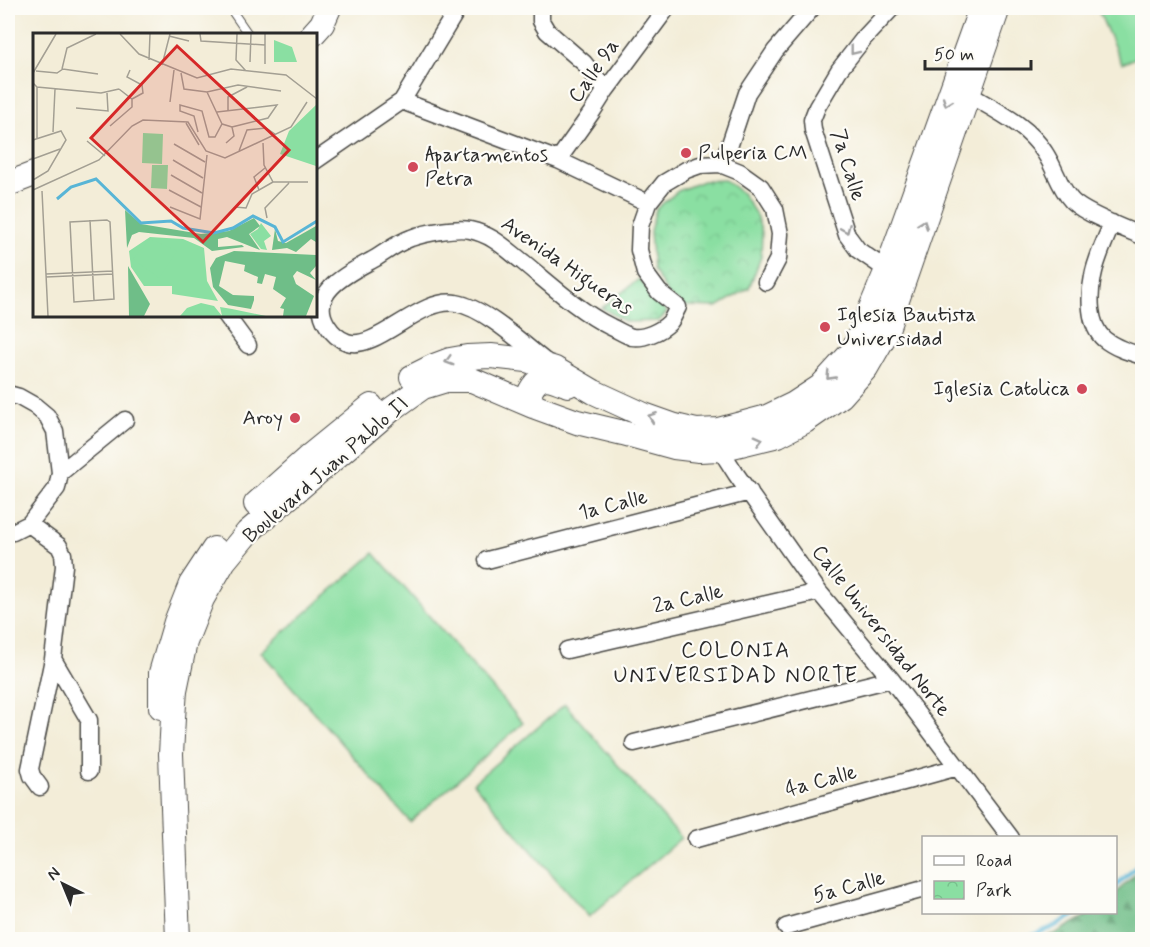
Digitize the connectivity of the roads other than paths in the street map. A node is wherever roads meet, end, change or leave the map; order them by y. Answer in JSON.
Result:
{"nodes":[{"id":1,"x":230,"y":8,"type":"edge"},
{"id":2,"x":329,"y":8,"type":"edge"},
{"id":3,"x":458,"y":8,"type":"edge"},
{"id":4,"x":541,"y":8,"type":"edge"},
{"id":5,"x":667,"y":8,"type":"edge"},
{"id":6,"x":812,"y":8,"type":"edge"},
{"id":7,"x":892,"y":8,"type":"edge"},
{"id":8,"x":981,"y":8,"type":"edge"},
{"id":9,"x":998,"y":8,"type":"edge"},
{"id":10,"x":247,"y":33,"type":"edge"},
{"id":11,"x":314,"y":33,"type":"edge"},
{"id":12,"x":606,"y":90,"type":"junction"},
{"id":13,"x":968,"y":94,"type":"junction"},
{"id":14,"x":402,"y":101,"type":"junction"},
{"id":15,"x":316,"y":160,"type":"edge"},
{"id":16,"x":558,"y":160,"type":"junction"},
{"id":17,"x":720,"y":164,"type":"junction"},
{"id":18,"x":648,"y":203,"type":"junction"},
{"id":19,"x":1112,"y":223,"type":"junction"},
{"id":20,"x":1143,"y":237,"type":"edge"},
{"id":21,"x":887,"y":270,"type":"junction"},
{"id":22,"x":766,"y":282,"type":"dead end"},
{"id":23,"x":227,"y":316,"type":"edge"},
{"id":24,"x":496,"y":323,"type":"junction"},
{"id":25,"x":248,"y":345,"type":"dead end"},
{"id":26,"x":1143,"y":356,"type":"edge"},
{"id":27,"x":478,"y":357,"type":"junction"},
{"id":28,"x":555,"y":369,"type":"junction"},
{"id":29,"x":587,"y":388,"type":"junction"},
{"id":30,"x":8,"y":394,"type":"edge"},
{"id":31,"x":533,"y":406,"type":"junction"},
{"id":32,"x":125,"y":420,"type":"dead end"},
{"id":33,"x":577,"y":422,"type":"junction"},
{"id":34,"x":720,"y":448,"type":"junction"},
{"id":35,"x":60,"y":473,"type":"junction"},
{"id":36,"x":750,"y":492,"type":"junction"},
{"id":37,"x":29,"y":524,"type":"junction"},
{"id":38,"x":8,"y":532,"type":"edge"},
{"id":39,"x":487,"y":560,"type":"dead end"},
{"id":40,"x":819,"y":592,"type":"junction"},
{"id":41,"x":567,"y":650,"type":"dead end"},
{"id":42,"x":53,"y":659,"type":"junction"},
{"id":43,"x":891,"y":679,"type":"junction"},
{"id":44,"x":634,"y":743,"type":"dead end"},
{"id":45,"x":958,"y":767,"type":"junction"},
{"id":46,"x":89,"y":771,"type":"dead end"},
{"id":47,"x":40,"y":787,"type":"dead end"},
{"id":48,"x":1010,"y":836,"type":"edge"},
{"id":49,"x":696,"y":839,"type":"dead end"},
{"id":50,"x":922,"y":890,"type":"edge"},
{"id":51,"x":786,"y":927,"type":"dead end"},
{"id":52,"x":165,"y":939,"type":"edge"},
{"id":53,"x":178,"y":939,"type":"edge"}],
"edges":[{"from":1,"to":10,"type":"lane"},
{"from":2,"to":11,"type":"main road"},
{"from":3,"to":14,"type":"street"},
{"from":4,"to":12,"type":"street"},
{"from":5,"to":12,"type":"street","name":"Calle 9a"},
{"from":6,"to":17,"type":"street"},
{"from":7,"to":21,"type":"street","name":"7a Calle","one_way":true},
{"from":8,"to":21,"type":"main road","name":"Boulevard Juan Pablo II","one_way":true},
{"from":9,"to":13,"type":"main road","name":"Boulevard Juan Pablo II"},
{"from":12,"to":16,"type":"street","name":"Calle 9a"},
{"from":13,"to":19,"type":"street"},
{"from":34,"to":13,"type":"main road","name":"Boulevard Juan Pablo II","one_way":true},
{"from":14,"to":15,"type":"street"},
{"from":14,"to":16,"type":"street"},
{"from":16,"to":18,"type":"street"},
{"from":17,"to":18,"type":"street","name":"Avenida Higueras"},
{"from":17,"to":22,"type":"street"},
{"from":18,"to":24,"type":"street","name":"Avenida Higueras"},
{"from":19,"to":20,"type":"street"},
{"from":19,"to":26,"type":"street"},
{"from":21,"to":29,"type":"main road","name":"Boulevard Juan Pablo II","one_way":true},
{"from":23,"to":25,"type":"street"},
{"from":24,"to":27,"type":"street"},
{"from":24,"to":28,"type":"street","name":"Avenida Higueras"},
{"from":27,"to":28,"type":"main road","name":"Boulevard Juan Pablo II"},
{"from":27,"to":52,"type":"main road","name":"Boulevard Juan Pablo II","one_way":true},
{"from":28,"to":29,"type":"main road","name":"Boulevard Juan Pablo II"},
{"from":29,"to":31,"type":"main road"},
{"from":29,"to":33,"type":"main road"},
{"from":30,"to":35,"type":"street"},
{"from":31,"to":33,"type":"main road","name":"Boulevard Juan Pablo II"},
{"from":31,"to":53,"type":"main road","name":"Boulevard Juan Pablo II"},
{"from":32,"to":35,"type":"street"},
{"from":33,"to":34,"type":"main road","name":"Boulevard Juan Pablo II"},
{"from":34,"to":36,"type":"street","name":"Calle Universidad Norte"},
{"from":35,"to":37,"type":"street"},
{"from":36,"to":39,"type":"street","name":"1a Calle"},
{"from":36,"to":40,"type":"street","name":"Calle Universidad Norte"},
{"from":37,"to":38,"type":"street"},
{"from":37,"to":42,"type":"street"},
{"from":40,"to":41,"type":"street","name":"2a Calle"},
{"from":40,"to":43,"type":"street","name":"Calle Universidad Norte"},
{"from":42,"to":46,"type":"street"},
{"from":42,"to":47,"type":"street"},
{"from":43,"to":44,"type":"street"},
{"from":43,"to":45,"type":"street","name":"Calle Universidad Norte"},
{"from":45,"to":48,"type":"street","name":"Calle Universidad Norte"},
{"from":45,"to":49,"type":"street","name":"4a Calle"},
{"from":50,"to":51,"type":"street","name":"5a Calle"}]}
